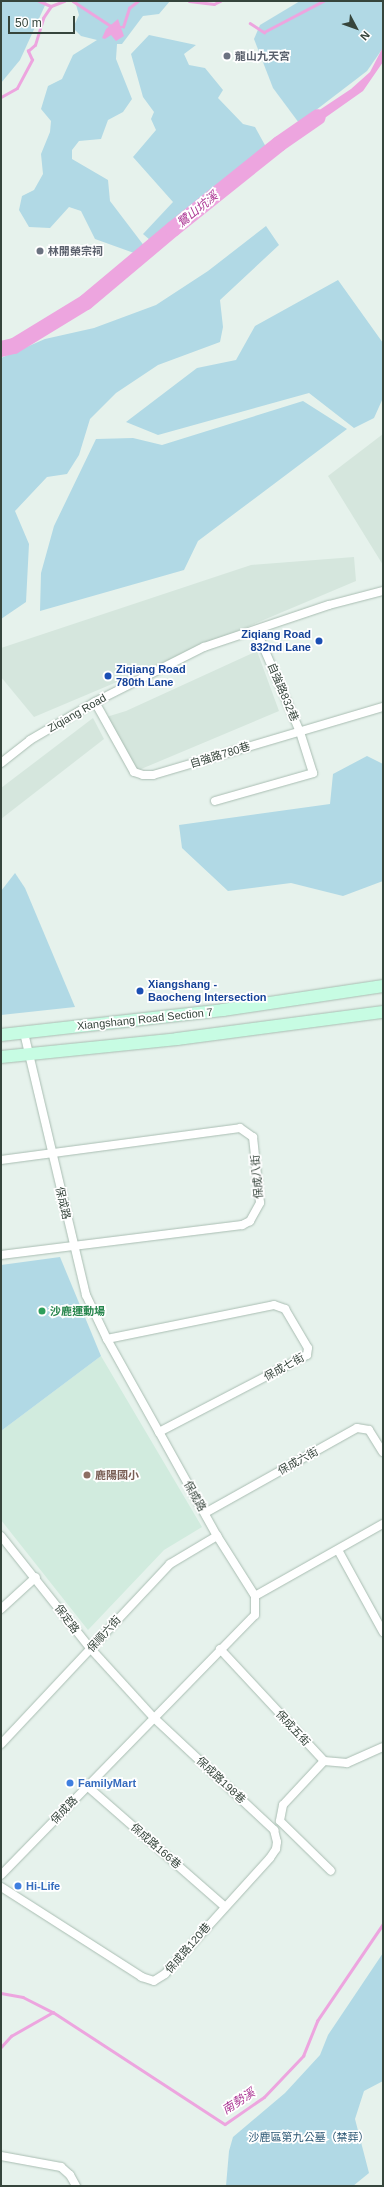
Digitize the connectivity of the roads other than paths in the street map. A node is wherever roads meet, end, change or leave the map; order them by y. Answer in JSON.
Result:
{"nodes":[{"id":1,"x":383,"y":591,"type":"edge"},
{"id":2,"x":256,"y":630,"type":"junction"},
{"id":3,"x":94,"y":702,"type":"junction"},
{"id":4,"x":383,"y":706,"type":"edge"},
{"id":5,"x":300,"y":732,"type":"junction"},
{"id":6,"x":1,"y":763,"type":"edge"},
{"id":7,"x":215,"y":801,"type":"dead end"},
{"id":8,"x":383,"y":986,"type":"edge"},
{"id":9,"x":383,"y":1012,"type":"edge"},
{"id":10,"x":24,"y":1032,"type":"junction"},
{"id":11,"x":1,"y":1035,"type":"edge"},
{"id":12,"x":30,"y":1053,"type":"junction"},
{"id":13,"x":1,"y":1057,"type":"edge"},
{"id":14,"x":51,"y":1153,"type":"junction"},
{"id":15,"x":1,"y":1160,"type":"edge"},
{"id":16,"x":73,"y":1247,"type":"junction"},
{"id":17,"x":1,"y":1255,"type":"edge"},
{"id":18,"x":107,"y":1339,"type":"junction"},
{"id":19,"x":159,"y":1432,"type":"junction"},
{"id":20,"x":383,"y":1452,"type":"edge"},
{"id":21,"x":205,"y":1513,"type":"junction"},
{"id":22,"x":383,"y":1524,"type":"edge"},
{"id":23,"x":1,"y":1536,"type":"edge"},
{"id":24,"x":217,"y":1536,"type":"junction"},
{"id":25,"x":338,"y":1550,"type":"junction"},
{"id":26,"x":36,"y":1577,"type":"junction"},
{"id":27,"x":255,"y":1596,"type":"junction"},
{"id":28,"x":1,"y":1610,"type":"edge"},
{"id":29,"x":382,"y":1628,"type":"edge"},
{"id":30,"x":91,"y":1649,"type":"junction"},
{"id":31,"x":220,"y":1650,"type":"junction"},
{"id":32,"x":153,"y":1717,"type":"junction"},
{"id":33,"x":1,"y":1744,"type":"edge"},
{"id":34,"x":383,"y":1747,"type":"edge"},
{"id":35,"x":324,"y":1760,"type":"junction"},
{"id":36,"x":87,"y":1786,"type":"junction"},
{"id":37,"x":276,"y":1849,"type":"joint"},
{"id":38,"x":331,"y":1871,"type":"dead end"},
{"id":39,"x":1,"y":1875,"type":"edge"},
{"id":40,"x":1,"y":1888,"type":"edge"},
{"id":41,"x":224,"y":1906,"type":"junction"},
{"id":42,"x":1,"y":2156,"type":"edge"},
{"id":43,"x":76,"y":2186,"type":"edge"}],
"edges":[{"from":1,"to":2,"type":"street","name":"Ziqiang Road"},
{"from":2,"to":3,"type":"street","name":"Ziqiang Road"},
{"from":2,"to":5,"type":"street","name":"自強路832巷"},
{"from":3,"to":5,"type":"street","name":"自強路780巷"},
{"from":3,"to":6,"type":"street","name":"Ziqiang Road"},
{"from":4,"to":5,"type":"street","name":"自強路780巷"},
{"from":5,"to":7,"type":"street","name":"自強路832巷"},
{"from":8,"to":10,"type":"main road","name":"Xiangshang Road Section 7"},
{"from":9,"to":12,"type":"main road","name":"Xiangshang Road Section 7"},
{"from":10,"to":11,"type":"main road","name":"Xiangshang Road Section 7"},
{"from":10,"to":12,"type":"street","name":"保成路"},
{"from":12,"to":13,"type":"main road","name":"Xiangshang Road Section 7"},
{"from":12,"to":14,"type":"street","name":"保成路"},
{"from":14,"to":15,"type":"street","name":"保成八街"},
{"from":14,"to":16,"type":"street","name":"保成路"},
{"from":14,"to":16,"type":"street","name":"保成八街"},
{"from":16,"to":17,"type":"street","name":"保成八街"},
{"from":16,"to":18,"type":"street","name":"保成路"},
{"from":18,"to":19,"type":"street","name":"保成路"},
{"from":18,"to":19,"type":"street","name":"保成七街"},
{"from":19,"to":21,"type":"street","name":"保成路"},
{"from":20,"to":21,"type":"street","name":"保成六街"},
{"from":21,"to":24,"type":"street","name":"保成路"},
{"from":22,"to":25,"type":"street"},
{"from":23,"to":26,"type":"street","name":"保定路"},
{"from":24,"to":27,"type":"street","name":"保成路"},
{"from":24,"to":30,"type":"street","name":"保順六街"},
{"from":25,"to":27,"type":"street"},
{"from":25,"to":29,"type":"street"},
{"from":26,"to":28,"type":"street"},
{"from":26,"to":30,"type":"street","name":"保定路"},
{"from":27,"to":31,"type":"street","name":"保成路"},
{"from":30,"to":32,"type":"street","name":"保定路"},
{"from":30,"to":33,"type":"street","name":"保順六街"},
{"from":31,"to":32,"type":"street","name":"保成路"},
{"from":31,"to":35,"type":"street","name":"保成五街"},
{"from":32,"to":36,"type":"street","name":"保成路"},
{"from":32,"to":37,"type":"street","name":"保成路198巷"},
{"from":34,"to":35,"type":"street"},
{"from":35,"to":38,"type":"street"},
{"from":36,"to":39,"type":"street","name":"保成路"},
{"from":36,"to":41,"type":"street","name":"保成路166巷"},
{"from":37,"to":41,"type":"street","name":"保成路120巷"},
{"from":40,"to":41,"type":"street","name":"保成路120巷"},
{"from":42,"to":43,"type":"street"}]}
